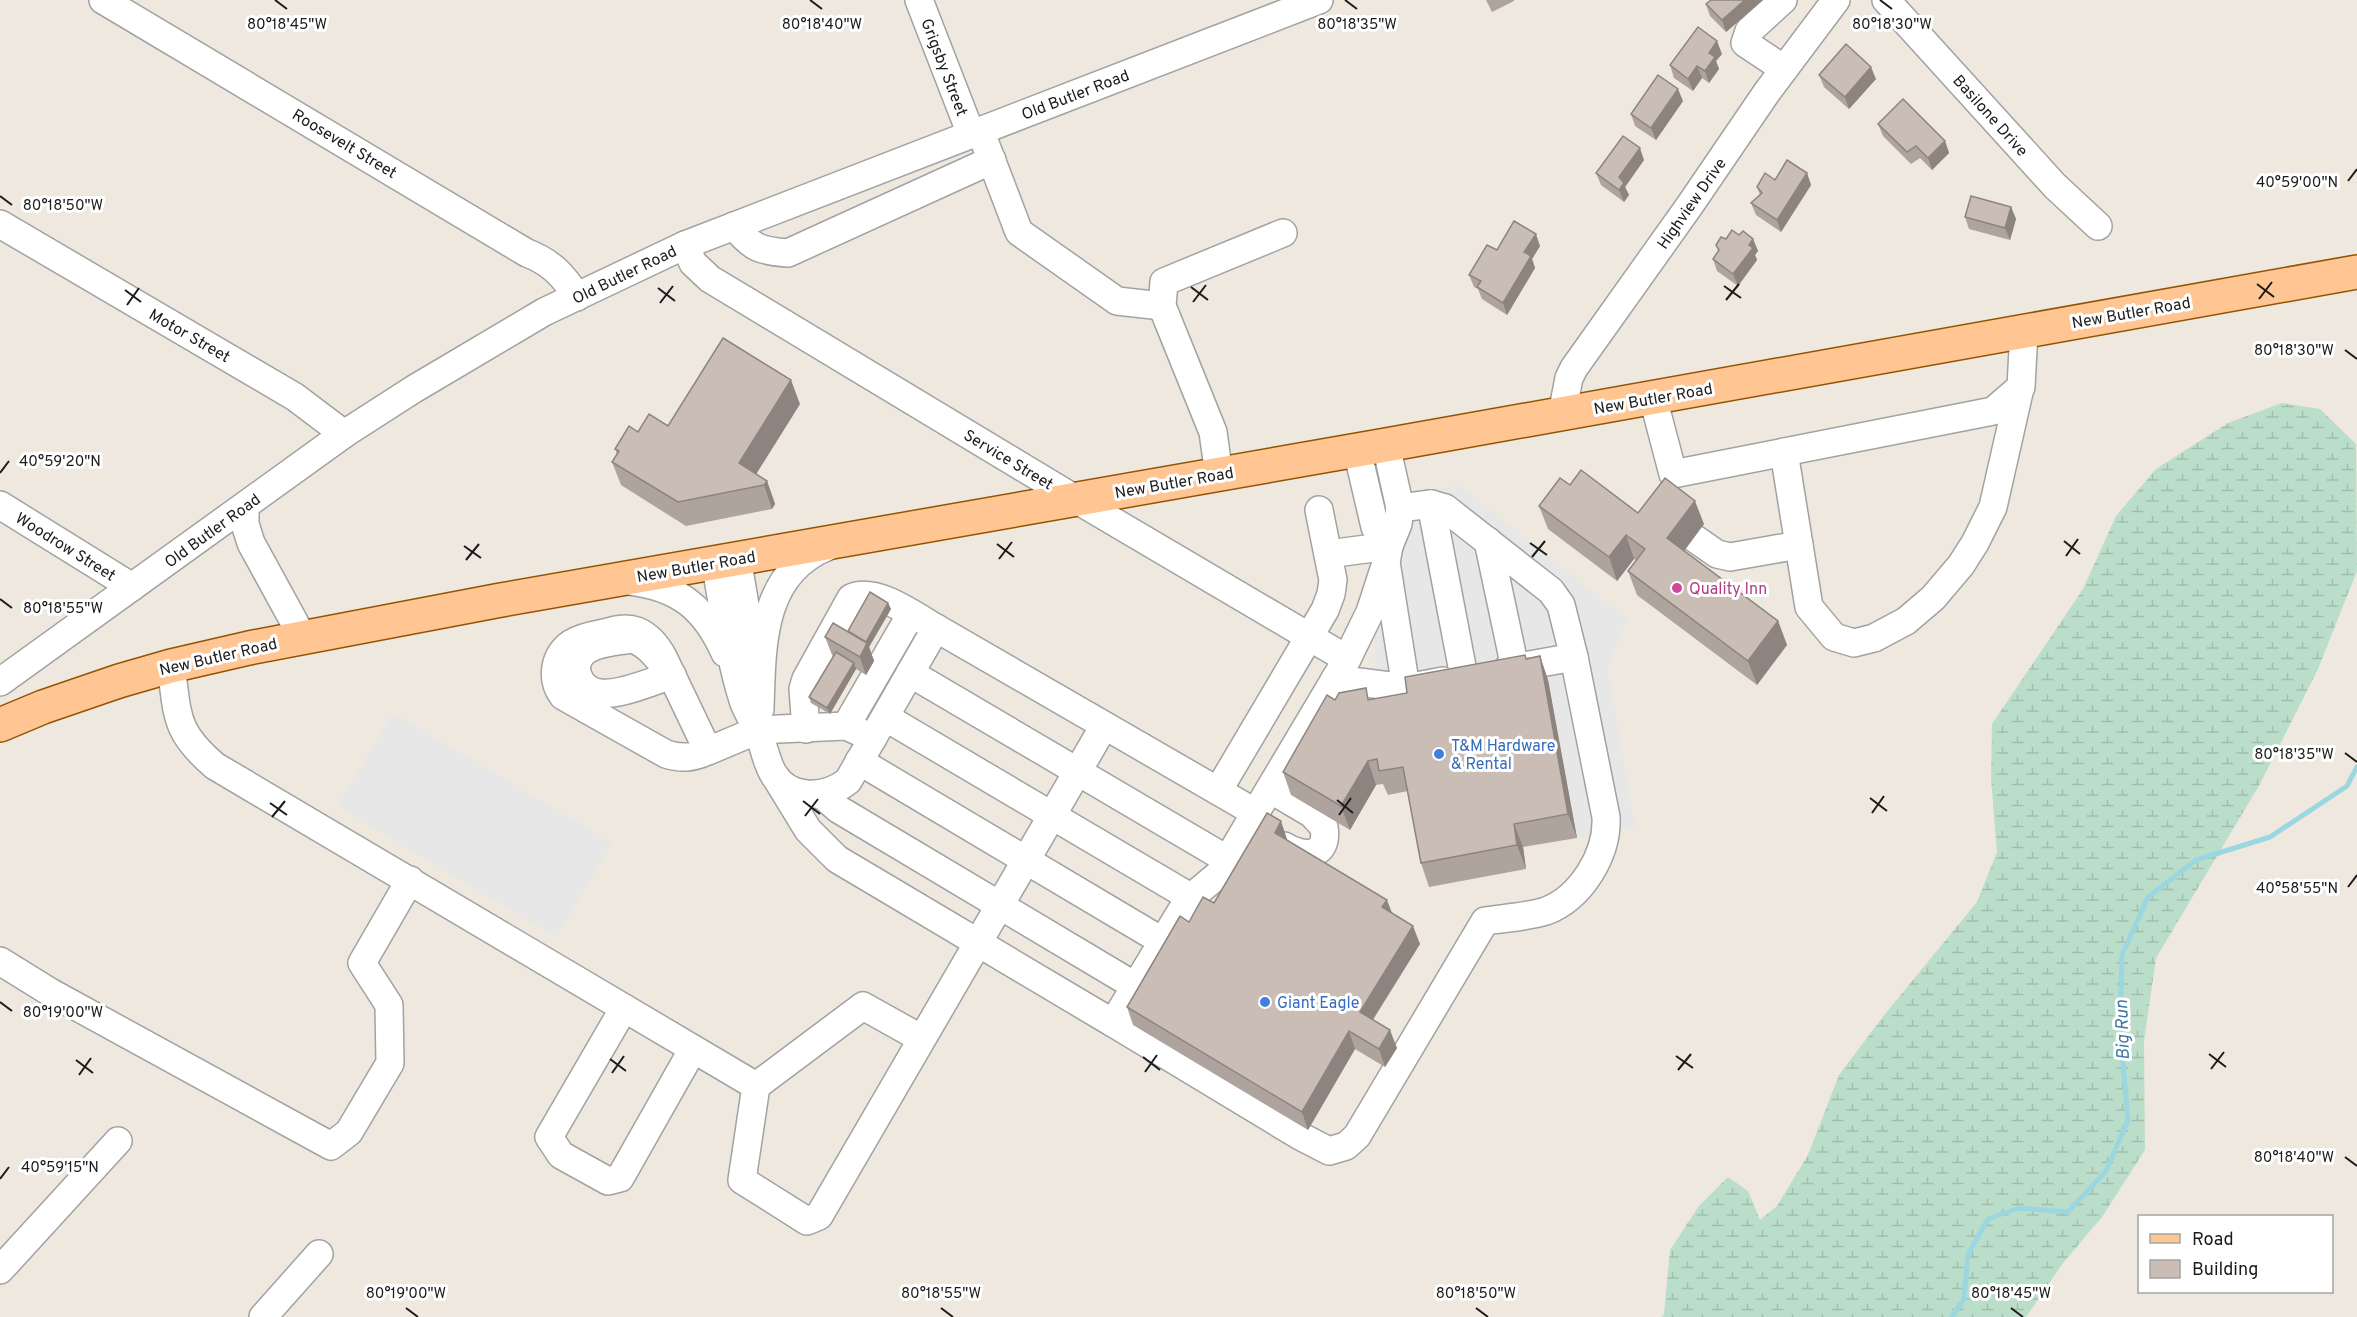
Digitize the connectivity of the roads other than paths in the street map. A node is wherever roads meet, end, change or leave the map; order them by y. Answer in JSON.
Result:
{"nodes":[{"id":1,"x":103,"y":0,"type":"edge"},
{"id":2,"x":919,"y":0,"type":"edge"},
{"id":3,"x":1319,"y":0,"type":"edge"},
{"id":4,"x":1783,"y":0,"type":"edge"},
{"id":5,"x":1886,"y":0,"type":"edge"},
{"id":6,"x":1824,"y":4,"type":"edge"},
{"id":7,"x":1784,"y":69,"type":"junction"},
{"id":8,"x":976,"y":133,"type":"junction"},
{"id":9,"x":992,"y":160,"type":"junction"},
{"id":10,"x":0,"y":224,"type":"edge"},
{"id":11,"x":734,"y":226,"type":"junction"},
{"id":12,"x":2098,"y":226,"type":"dead end"},
{"id":13,"x":1283,"y":233,"type":"dead end"},
{"id":14,"x":685,"y":245,"type":"junction"},
{"id":15,"x":2357,"y":272,"type":"edge"},
{"id":16,"x":577,"y":297,"type":"junction"},
{"id":17,"x":1162,"y":306,"type":"junction"},
{"id":18,"x":2024,"y":331,"type":"junction"},
{"id":19,"x":2020,"y":388,"type":"junction"},
{"id":20,"x":1653,"y":398,"type":"junction"},
{"id":21,"x":1562,"y":414,"type":"junction"},
{"id":22,"x":344,"y":434,"type":"junction"},
{"id":23,"x":1372,"y":448,"type":"junction"},
{"id":24,"x":1784,"y":452,"type":"junction"},
{"id":25,"x":1219,"y":475,"type":"junction"},
{"id":26,"x":1077,"y":500,"type":"junction"},
{"id":27,"x":1431,"y":504,"type":"junction"},
{"id":28,"x":0,"y":505,"type":"edge"},
{"id":29,"x":245,"y":506,"type":"junction"},
{"id":30,"x":1400,"y":508,"type":"junction"},
{"id":31,"x":1319,"y":510,"type":"dead end"},
{"id":32,"x":1694,"y":538,"type":"dead end"},
{"id":33,"x":845,"y":540,"type":"junction"},
{"id":34,"x":1488,"y":541,"type":"junction"},
{"id":35,"x":1799,"y":544,"type":"junction"},
{"id":36,"x":1328,"y":554,"type":"junction"},
{"id":37,"x":1387,"y":555,"type":"junction"},
{"id":38,"x":726,"y":560,"type":"junction"},
{"id":39,"x":605,"y":581,"type":"junction"},
{"id":40,"x":132,"y":587,"type":"junction"},
{"id":41,"x":911,"y":614,"type":"junction"},
{"id":42,"x":936,"y":628,"type":"junction"},
{"id":43,"x":1309,"y":637,"type":"junction"},
{"id":44,"x":303,"y":638,"type":"junction"},
{"id":45,"x":1574,"y":657,"type":"junction"},
{"id":46,"x":171,"y":666,"type":"junction"},
{"id":47,"x":1515,"y":668,"type":"junction"},
{"id":48,"x":1341,"y":669,"type":"junction"},
{"id":49,"x":910,"y":673,"type":"junction"},
{"id":50,"x":1464,"y":677,"type":"junction"},
{"id":51,"x":0,"y":682,"type":"edge"},
{"id":52,"x":1406,"y":688,"type":"junction"},
{"id":53,"x":741,"y":691,"type":"junction"},
{"id":54,"x":759,"y":720,"type":"junction"},
{"id":55,"x":0,"y":725,"type":"edge"},
{"id":56,"x":846,"y":726,"type":"junction"},
{"id":57,"x":1104,"y":726,"type":"junction"},
{"id":58,"x":879,"y":727,"type":"junction"},
{"id":59,"x":806,"y":729,"type":"junction"},
{"id":60,"x":708,"y":751,"type":"junction"},
{"id":61,"x":859,"y":761,"type":"junction"},
{"id":62,"x":1078,"y":771,"type":"junction"},
{"id":63,"x":775,"y":776,"type":"junction"},
{"id":64,"x":1270,"y":789,"type":"junction"},
{"id":65,"x":1218,"y":791,"type":"junction"},
{"id":66,"x":818,"y":795,"type":"junction"},
{"id":67,"x":1052,"y":816,"type":"junction"},
{"id":68,"x":802,"y":821,"type":"junction"},
{"id":69,"x":1264,"y":831,"type":"junction"},
{"id":70,"x":1027,"y":860,"type":"junction"},
{"id":71,"x":1228,"y":860,"type":"junction"},
{"id":72,"x":410,"y":880,"type":"junction"},
{"id":73,"x":1190,"y":897,"type":"junction"},
{"id":74,"x":1000,"y":905,"type":"junction"},
{"id":75,"x":1162,"y":941,"type":"junction"},
{"id":76,"x":978,"y":943,"type":"junction"},
{"id":77,"x":0,"y":961,"type":"edge"},
{"id":78,"x":1135,"y":986,"type":"junction"},
{"id":79,"x":624,"y":1008,"type":"junction"},
{"id":80,"x":1113,"y":1023,"type":"junction"},
{"id":81,"x":922,"y":1039,"type":"junction"},
{"id":82,"x":693,"y":1049,"type":"junction"},
{"id":83,"x":756,"y":1086,"type":"junction"},
{"id":84,"x":118,"y":1141,"type":"dead end"},
{"id":85,"x":319,"y":1254,"type":"dead end"},
{"id":86,"x":0,"y":1270,"type":"edge"},
{"id":87,"x":263,"y":1317,"type":"edge"}],
"edges":[{"from":1,"to":16,"type":"street","name":"Roosevelt Street"},
{"from":2,"to":8,"type":"street","name":"Grigsby Street"},
{"from":3,"to":8,"type":"street","name":"Old Butler Road"},
{"from":4,"to":7,"type":"street"},
{"from":5,"to":12,"type":"street","name":"Basilone Drive"},
{"from":6,"to":7,"type":"street","name":"Highview Drive"},
{"from":7,"to":21,"type":"street","name":"Highview Drive"},
{"from":8,"to":9,"type":"street","name":"Grigsby Street"},
{"from":8,"to":11,"type":"street","name":"Old Butler Road"},
{"from":9,"to":11,"type":"street"},
{"from":9,"to":17,"type":"street","name":"Grigsby Street"},
{"from":10,"to":22,"type":"street","name":"Motor Street"},
{"from":11,"to":14,"type":"street","name":"Old Butler Road"},
{"from":13,"to":17,"type":"street"},
{"from":14,"to":16,"type":"street","name":"Old Butler Road"},
{"from":14,"to":26,"type":"street","name":"Service Street"},
{"from":15,"to":18,"type":"main road","name":"New Butler Road"},
{"from":16,"to":22,"type":"street","name":"Old Butler Road"},
{"from":17,"to":25,"type":"street"},
{"from":18,"to":19,"type":"street"},
{"from":18,"to":20,"type":"main road","name":"New Butler Road"},
{"from":19,"to":24,"type":"street"},
{"from":19,"to":35,"type":"street"},
{"from":20,"to":21,"type":"main road","name":"New Butler Road"},
{"from":20,"to":24,"type":"street"},
{"from":21,"to":23,"type":"main road","name":"New Butler Road"},
{"from":22,"to":29,"type":"street","name":"Old Butler Road"},
{"from":23,"to":25,"type":"main road","name":"New Butler Road"},
{"from":23,"to":30,"type":"street"},
{"from":23,"to":37,"type":"street"},
{"from":24,"to":35,"type":"street"},
{"from":25,"to":26,"type":"main road","name":"New Butler Road"},
{"from":26,"to":33,"type":"main road","name":"New Butler Road"},
{"from":26,"to":43,"type":"street","name":"Service Street"},
{"from":27,"to":30,"type":"street"},
{"from":27,"to":34,"type":"street"},
{"from":27,"to":50,"type":"street"},
{"from":28,"to":40,"type":"street","name":"Woodrow Street"},
{"from":29,"to":40,"type":"street","name":"Old Butler Road"},
{"from":29,"to":44,"type":"street"},
{"from":30,"to":37,"type":"street"},
{"from":31,"to":36,"type":"street"},
{"from":32,"to":35,"type":"street"},
{"from":33,"to":38,"type":"main road","name":"New Butler Road"},
{"from":33,"to":54,"type":"street"},
{"from":34,"to":45,"type":"street"},
{"from":34,"to":47,"type":"street"},
{"from":36,"to":37,"type":"street"},
{"from":36,"to":43,"type":"street"},
{"from":37,"to":48,"type":"street"},
{"from":37,"to":52,"type":"street"},
{"from":38,"to":39,"type":"main road","name":"New Butler Road"},
{"from":38,"to":53,"type":"street"},
{"from":38,"to":54,"type":"street"},
{"from":39,"to":44,"type":"main road","name":"New Butler Road"},
{"from":39,"to":53,"type":"street"},
{"from":40,"to":51,"type":"street","name":"Old Butler Road"},
{"from":41,"to":42,"type":"street"},
{"from":41,"to":56,"type":"street"},
{"from":41,"to":59,"type":"street"},
{"from":42,"to":49,"type":"street"},
{"from":42,"to":57,"type":"street"},
{"from":43,"to":48,"type":"street","name":"Service Street"},
{"from":43,"to":65,"type":"street"},
{"from":44,"to":46,"type":"main road","name":"New Butler Road"},
{"from":45,"to":47,"type":"street"},
{"from":45,"to":80,"type":"street"},
{"from":46,"to":55,"type":"main road","name":"New Butler Road"},
{"from":46,"to":72,"type":"street"},
{"from":47,"to":50,"type":"street"},
{"from":48,"to":52,"type":"street"},
{"from":48,"to":64,"type":"street"},
{"from":49,"to":58,"type":"street"},
{"from":49,"to":62,"type":"street"},
{"from":50,"to":52,"type":"street"},
{"from":53,"to":54,"type":"street"},
{"from":54,"to":59,"type":"street"},
{"from":54,"to":60,"type":"street"},
{"from":54,"to":63,"type":"street"},
{"from":56,"to":58,"type":"street"},
{"from":56,"to":59,"type":"street"},
{"from":57,"to":62,"type":"street"},
{"from":57,"to":65,"type":"street"},
{"from":58,"to":61,"type":"street"},
{"from":58,"to":67,"type":"street"},
{"from":60,"to":60,"type":"street"},
{"from":61,"to":66,"type":"street"},
{"from":61,"to":70,"type":"street"},
{"from":62,"to":67,"type":"street"},
{"from":62,"to":71,"type":"street"},
{"from":63,"to":66,"type":"street"},
{"from":63,"to":68,"type":"street"},
{"from":64,"to":69,"type":"street"},
{"from":64,"to":69,"type":"street"},
{"from":65,"to":69,"type":"street"},
{"from":66,"to":68,"type":"street"},
{"from":66,"to":74,"type":"street"},
{"from":67,"to":70,"type":"street"},
{"from":67,"to":73,"type":"street"},
{"from":68,"to":76,"type":"street"},
{"from":69,"to":71,"type":"street"},
{"from":70,"to":74,"type":"street"},
{"from":70,"to":75,"type":"street"},
{"from":71,"to":73,"type":"street"},
{"from":72,"to":77,"type":"street"},
{"from":72,"to":79,"type":"street"},
{"from":73,"to":75,"type":"street"},
{"from":74,"to":76,"type":"street"},
{"from":74,"to":78,"type":"street"},
{"from":75,"to":78,"type":"street"},
{"from":76,"to":80,"type":"street"},
{"from":76,"to":81,"type":"street"},
{"from":78,"to":80,"type":"street"},
{"from":79,"to":82,"type":"street"},
{"from":79,"to":82,"type":"street"},
{"from":81,"to":83,"type":"street"},
{"from":81,"to":83,"type":"street"},
{"from":82,"to":83,"type":"street"},
{"from":84,"to":86,"type":"street"},
{"from":85,"to":87,"type":"street"}]}
